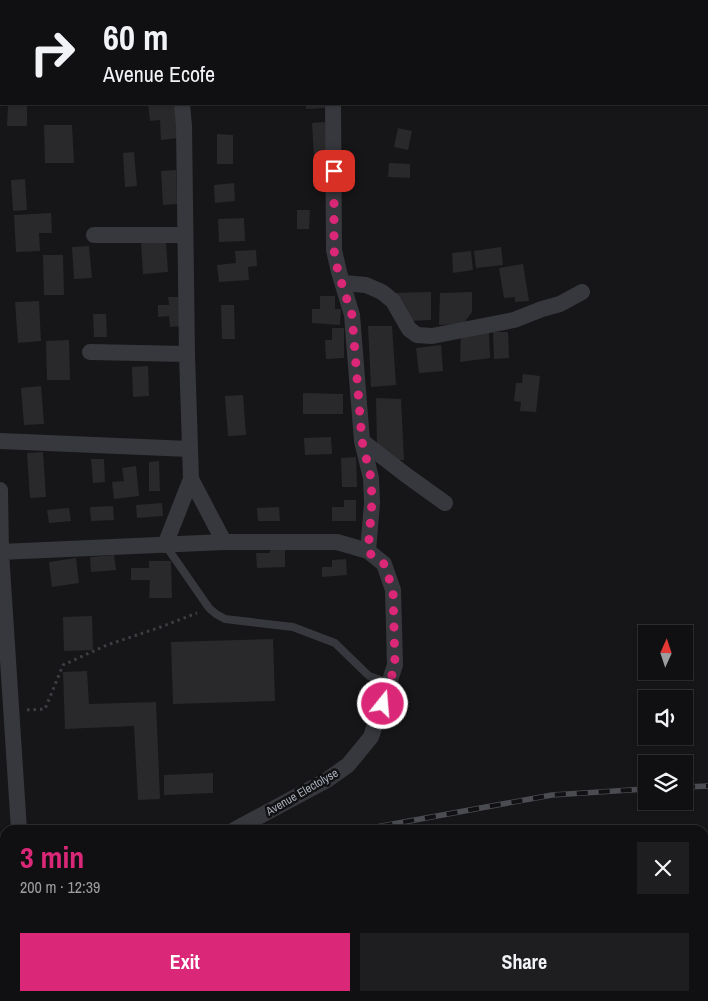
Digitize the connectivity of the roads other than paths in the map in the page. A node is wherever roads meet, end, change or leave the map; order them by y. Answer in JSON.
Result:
{"nodes":[{"id":1,"x":182,"y":105,"type":"edge"},
{"id":2,"x":333,"y":105,"type":"edge"},
{"id":3,"x":94,"y":235,"type":"dead end"},
{"id":4,"x":185,"y":236,"type":"junction"},
{"id":5,"x":343,"y":283,"type":"junction"},
{"id":6,"x":582,"y":292,"type":"dead end"},
{"id":7,"x":90,"y":352,"type":"dead end"},
{"id":8,"x":187,"y":354,"type":"junction"},
{"id":9,"x":0,"y":441,"type":"edge"},
{"id":10,"x":362,"y":441,"type":"junction"},
{"id":11,"x":189,"y":449,"type":"junction"},
{"id":12,"x":191,"y":479,"type":"junction"},
{"id":13,"x":0,"y":490,"type":"edge"},
{"id":14,"x":445,"y":503,"type":"dead end"},
{"id":15,"x":224,"y":542,"type":"junction"},
{"id":16,"x":165,"y":545,"type":"junction"},
{"id":17,"x":1,"y":552,"type":"edge"},
{"id":18,"x":368,"y":552,"type":"junction"},
{"id":19,"x":389,"y":683,"type":"junction"},
{"id":20,"x":19,"y":825,"type":"edge"},
{"id":21,"x":243,"y":825,"type":"edge"}],
"edges":[{"from":1,"to":4,"type":"street"},
{"from":2,"to":5,"type":"street"},
{"from":3,"to":4,"type":"street"},
{"from":4,"to":8,"type":"street"},
{"from":5,"to":6,"type":"street"},
{"from":5,"to":10,"type":"street"},
{"from":7,"to":8,"type":"street"},
{"from":8,"to":11,"type":"street"},
{"from":9,"to":11,"type":"street"},
{"from":10,"to":14,"type":"street"},
{"from":10,"to":18,"type":"street"},
{"from":11,"to":12,"type":"street"},
{"from":12,"to":15,"type":"street"},
{"from":12,"to":16,"type":"street"},
{"from":13,"to":17,"type":"street"},
{"from":15,"to":16,"type":"street"},
{"from":15,"to":18,"type":"street"},
{"from":16,"to":17,"type":"street"},
{"from":16,"to":19,"type":"lane"},
{"from":17,"to":20,"type":"street"},
{"from":18,"to":19,"type":"street","name":"Avenue Electolyse"},
{"from":19,"to":21,"type":"street","name":"Avenue Electolyse"}]}
